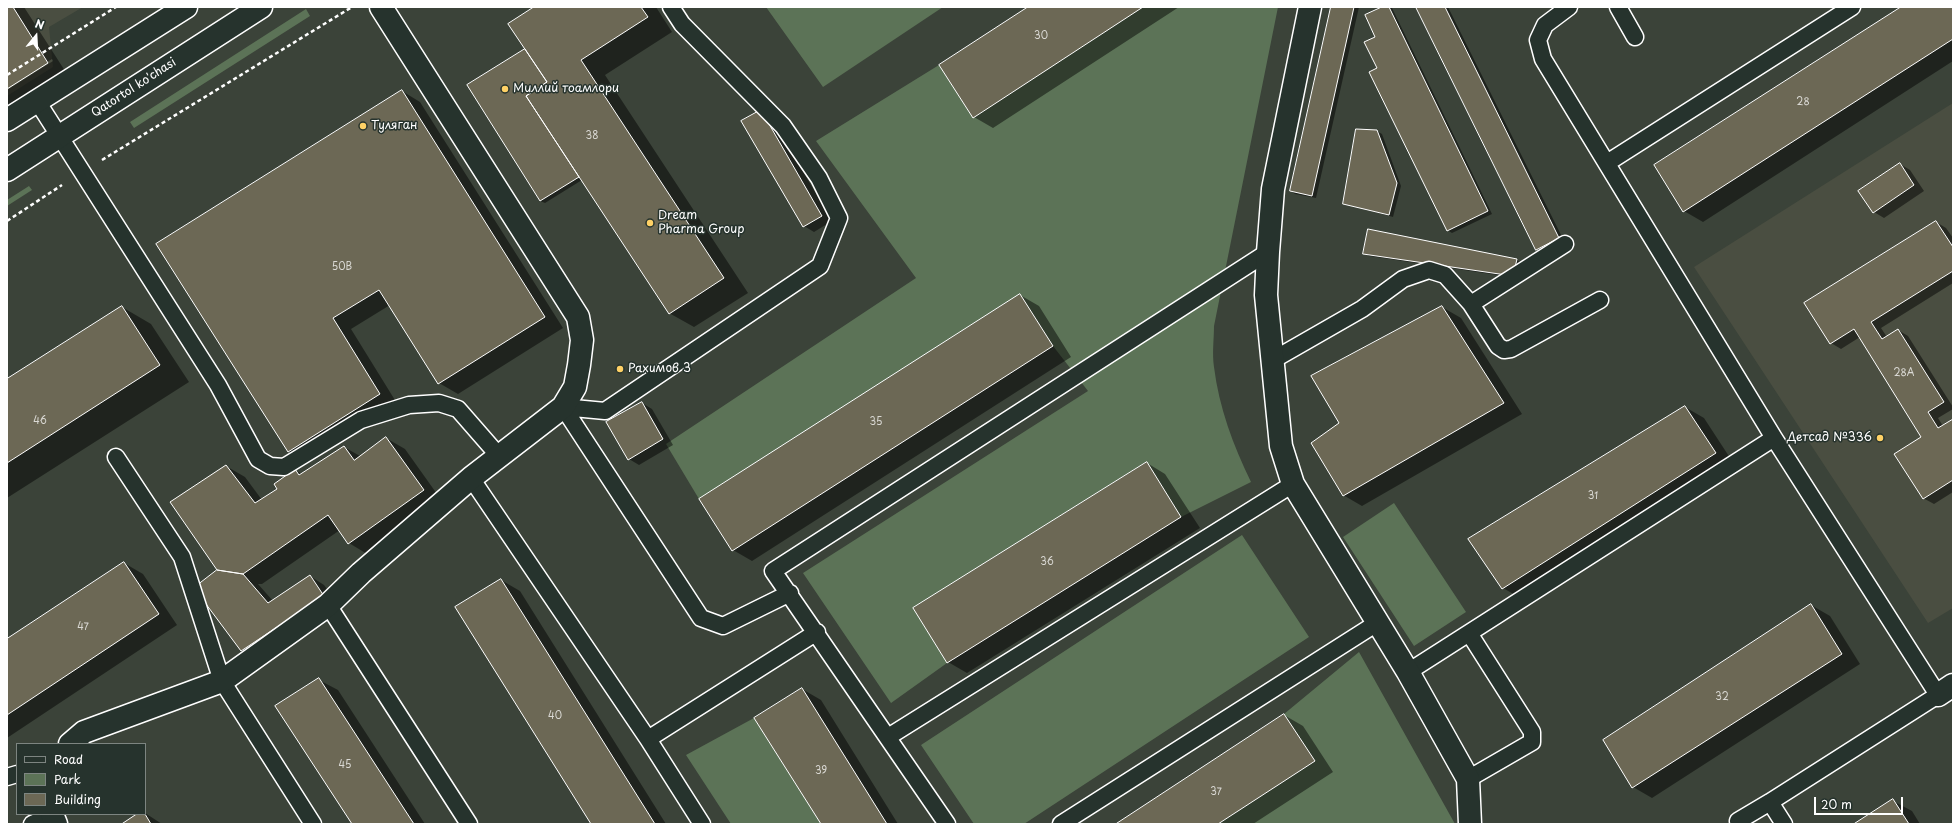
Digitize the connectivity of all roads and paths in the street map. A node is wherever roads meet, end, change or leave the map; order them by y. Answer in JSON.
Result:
{"nodes":[{"id":1,"x":116,"y":7,"type":"edge"},
{"id":2,"x":186,"y":7,"type":"edge"},
{"id":3,"x":261,"y":7,"type":"edge"},
{"id":4,"x":352,"y":7,"type":"edge"},
{"id":5,"x":381,"y":7,"type":"edge"},
{"id":6,"x":671,"y":7,"type":"edge"},
{"id":7,"x":1310,"y":7,"type":"edge"},
{"id":8,"x":1569,"y":7,"type":"edge"},
{"id":9,"x":1618,"y":7,"type":"edge"},
{"id":10,"x":1852,"y":7,"type":"edge"},
{"id":11,"x":1635,"y":37,"type":"dead end"},
{"id":12,"x":7,"y":75,"type":"edge"},
{"id":13,"x":37,"y":101,"type":"junction"},
{"id":14,"x":7,"y":120,"type":"edge"},
{"id":15,"x":60,"y":136,"type":"junction"},
{"id":16,"x":1607,"y":163,"type":"junction"},
{"id":17,"x":7,"y":170,"type":"edge"},
{"id":18,"x":82,"y":172,"type":"junction"},
{"id":19,"x":7,"y":221,"type":"edge"},
{"id":20,"x":1565,"y":244,"type":"dead end"},
{"id":21,"x":1268,"y":252,"type":"junction"},
{"id":22,"x":1600,"y":300,"type":"dead end"},
{"id":23,"x":1471,"y":304,"type":"junction"},
{"id":24,"x":1272,"y":360,"type":"junction"},
{"id":25,"x":563,"y":407,"type":"junction"},
{"id":26,"x":1774,"y":438,"type":"junction"},
{"id":27,"x":499,"y":456,"type":"junction"},
{"id":28,"x":116,"y":457,"type":"dead end"},
{"id":29,"x":471,"y":478,"type":"junction"},
{"id":30,"x":1293,"y":484,"type":"junction"},
{"id":31,"x":790,"y":593,"type":"junction"},
{"id":32,"x":328,"y":605,"type":"junction"},
{"id":33,"x":1377,"y":623,"type":"junction"},
{"id":34,"x":816,"y":632,"type":"junction"},
{"id":35,"x":1469,"y":633,"type":"junction"},
{"id":36,"x":1408,"y":672,"type":"junction"},
{"id":37,"x":222,"y":681,"type":"junction"},
{"id":38,"x":1945,"y":690,"type":"edge"},
{"id":39,"x":888,"y":737,"type":"junction"},
{"id":40,"x":648,"y":739,"type":"junction"},
{"id":41,"x":71,"y":743,"type":"edge"},
{"id":42,"x":1468,"y":779,"type":"junction"},
{"id":43,"x":1770,"y":802,"type":"junction"},
{"id":44,"x":53,"y":818,"type":"edge"},
{"id":45,"x":32,"y":824,"type":"edge"},
{"id":46,"x":313,"y":824,"type":"edge"},
{"id":47,"x":469,"y":824,"type":"edge"},
{"id":48,"x":702,"y":824,"type":"edge"},
{"id":49,"x":947,"y":824,"type":"edge"},
{"id":50,"x":1061,"y":824,"type":"edge"},
{"id":51,"x":1470,"y":824,"type":"edge"},
{"id":52,"x":1739,"y":824,"type":"edge"},
{"id":53,"x":1784,"y":824,"type":"edge"}],
"edges":[{"from":1,"to":12,"type":"path"},
{"from":2,"to":13,"type":"street"},
{"from":3,"to":15,"type":"street","name":"Qatortol ko'chasi"},
{"from":4,"to":18,"type":"path"},
{"from":5,"to":25,"type":"street"},
{"from":6,"to":25,"type":"lane"},
{"from":7,"to":21,"type":"street"},
{"from":8,"to":16,"type":"lane"},
{"from":9,"to":11,"type":"lane"},
{"from":10,"to":16,"type":"lane"},
{"from":13,"to":14,"type":"street"},
{"from":13,"to":15,"type":"lane"},
{"from":15,"to":17,"type":"street","name":"Qatortol ko'chasi"},
{"from":15,"to":18,"type":"lane"},
{"from":16,"to":26,"type":"lane"},
{"from":18,"to":19,"type":"path"},
{"from":18,"to":27,"type":"lane"},
{"from":20,"to":23,"type":"lane"},
{"from":21,"to":24,"type":"street"},
{"from":21,"to":31,"type":"lane"},
{"from":22,"to":23,"type":"lane"},
{"from":23,"to":24,"type":"lane"},
{"from":24,"to":30,"type":"street"},
{"from":25,"to":27,"type":"street"},
{"from":25,"to":31,"type":"lane"},
{"from":26,"to":35,"type":"lane"},
{"from":26,"to":38,"type":"lane"},
{"from":27,"to":29,"type":"street"},
{"from":28,"to":37,"type":"lane"},
{"from":29,"to":32,"type":"street"},
{"from":29,"to":40,"type":"lane"},
{"from":30,"to":33,"type":"street"},
{"from":30,"to":39,"type":"lane"},
{"from":31,"to":34,"type":"lane"},
{"from":32,"to":37,"type":"street"},
{"from":32,"to":47,"type":"lane"},
{"from":33,"to":36,"type":"street"},
{"from":33,"to":50,"type":"lane"},
{"from":34,"to":39,"type":"lane"},
{"from":34,"to":40,"type":"lane"},
{"from":35,"to":36,"type":"lane"},
{"from":35,"to":42,"type":"lane"},
{"from":36,"to":42,"type":"street"},
{"from":37,"to":41,"type":"street"},
{"from":37,"to":46,"type":"lane"},
{"from":38,"to":43,"type":"lane"},
{"from":39,"to":49,"type":"lane"},
{"from":40,"to":48,"type":"lane"},
{"from":42,"to":51,"type":"street"},
{"from":43,"to":52,"type":"lane"},
{"from":43,"to":53,"type":"lane"},
{"from":44,"to":45,"type":"lane"}]}
